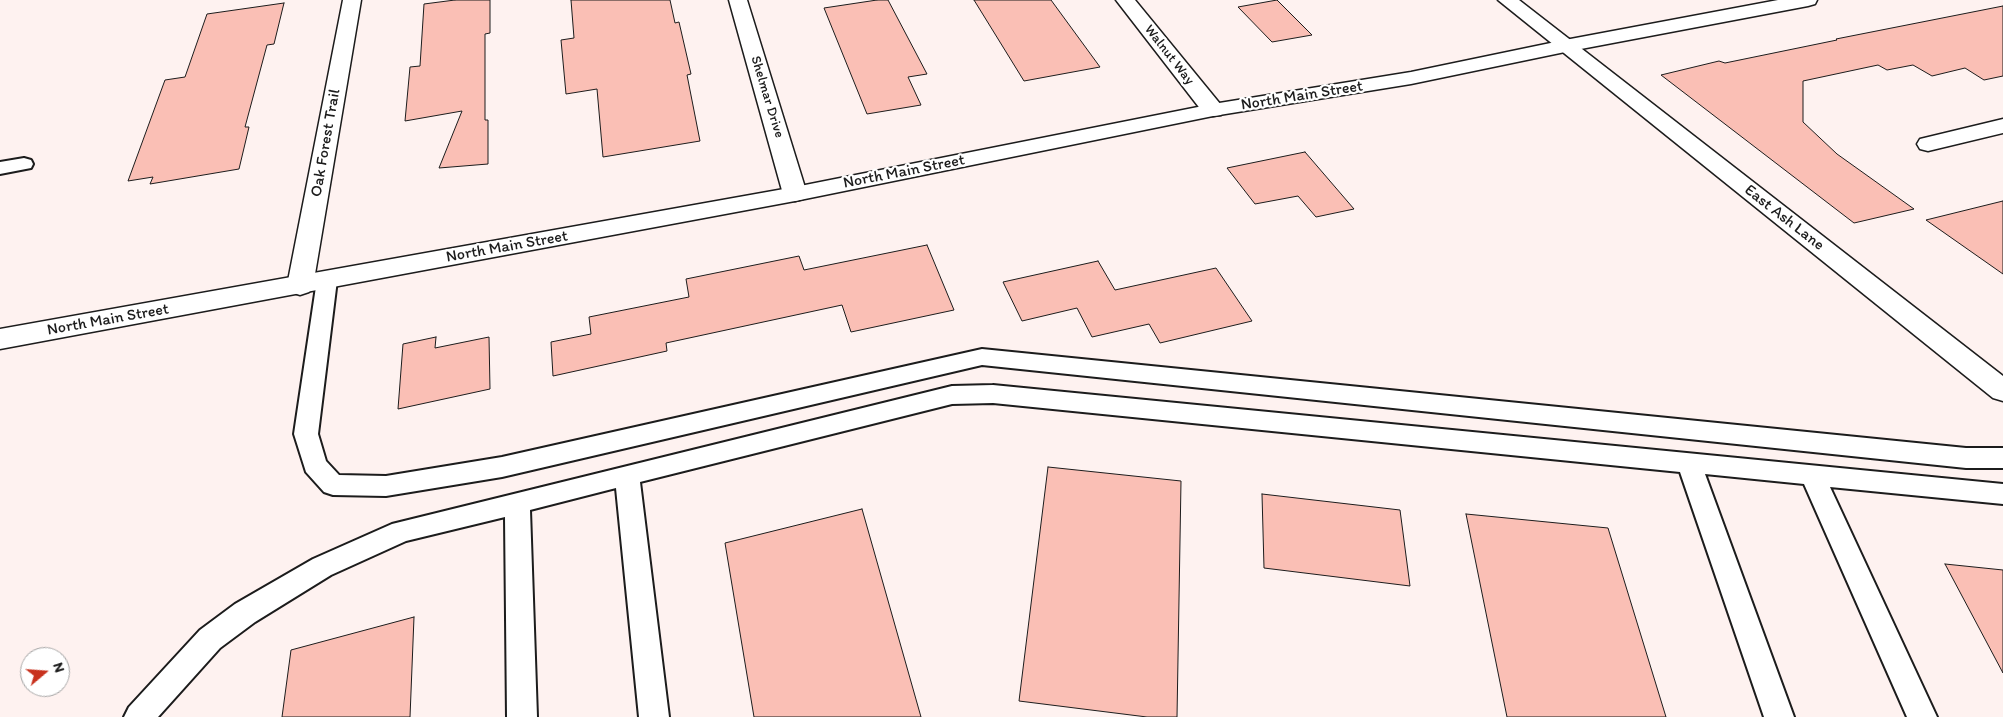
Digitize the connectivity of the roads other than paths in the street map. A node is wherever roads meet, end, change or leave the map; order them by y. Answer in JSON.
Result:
{"nodes":[{"id":1,"x":352,"y":0,"type":"edge"},
{"id":2,"x":738,"y":0,"type":"edge"},
{"id":3,"x":1125,"y":0,"type":"edge"},
{"id":4,"x":1507,"y":0,"type":"edge"},
{"id":5,"x":1808,"y":0,"type":"edge"},
{"id":6,"x":1565,"y":46,"type":"junction"},
{"id":7,"x":1213,"y":110,"type":"junction"},
{"id":8,"x":2003,"y":126,"type":"edge"},
{"id":9,"x":1928,"y":144,"type":"dead end"},
{"id":10,"x":24,"y":164,"type":"dead end"},
{"id":11,"x":0,"y":168,"type":"edge"},
{"id":12,"x":795,"y":194,"type":"junction"},
{"id":13,"x":327,"y":280,"type":"junction"},
{"id":14,"x":300,"y":286,"type":"junction"},
{"id":15,"x":0,"y":339,"type":"edge"},
{"id":16,"x":2003,"y":391,"type":"edge"},
{"id":17,"x":2003,"y":458,"type":"edge"},
{"id":18,"x":1688,"y":463,"type":"junction"},
{"id":19,"x":1812,"y":475,"type":"junction"},
{"id":20,"x":628,"y":476,"type":"junction"},
{"id":21,"x":2003,"y":494,"type":"edge"},
{"id":22,"x":517,"y":504,"type":"junction"},
{"id":23,"x":139,"y":717,"type":"edge"},
{"id":24,"x":522,"y":717,"type":"edge"},
{"id":25,"x":654,"y":717,"type":"edge"},
{"id":26,"x":1779,"y":717,"type":"edge"},
{"id":27,"x":1922,"y":717,"type":"edge"}],
"edges":[{"from":1,"to":14,"type":"street","name":"Oak Forest Trail"},
{"from":2,"to":12,"type":"street","name":"Shelmar Drive"},
{"from":3,"to":7,"type":"street","name":"Walnut Way"},
{"from":4,"to":6,"type":"street","name":"East Ash Lane"},
{"from":5,"to":6,"type":"street","name":"North Main Street"},
{"from":6,"to":7,"type":"street","name":"North Main Street"},
{"from":6,"to":16,"type":"street","name":"East Ash Lane"},
{"from":7,"to":12,"type":"street","name":"North Main Street"},
{"from":8,"to":9,"type":"street"},
{"from":10,"to":11,"type":"lane"},
{"from":12,"to":13,"type":"street","name":"North Main Street"},
{"from":13,"to":14,"type":"street","name":"North Main Street"},
{"from":13,"to":17,"type":"lane"},
{"from":14,"to":15,"type":"street","name":"North Main Street"},
{"from":18,"to":19,"type":"lane"},
{"from":18,"to":20,"type":"lane"},
{"from":18,"to":26,"type":"lane"},
{"from":19,"to":21,"type":"lane"},
{"from":19,"to":27,"type":"lane"},
{"from":20,"to":22,"type":"lane"},
{"from":20,"to":25,"type":"lane"},
{"from":22,"to":23,"type":"lane"},
{"from":22,"to":24,"type":"lane"}]}
